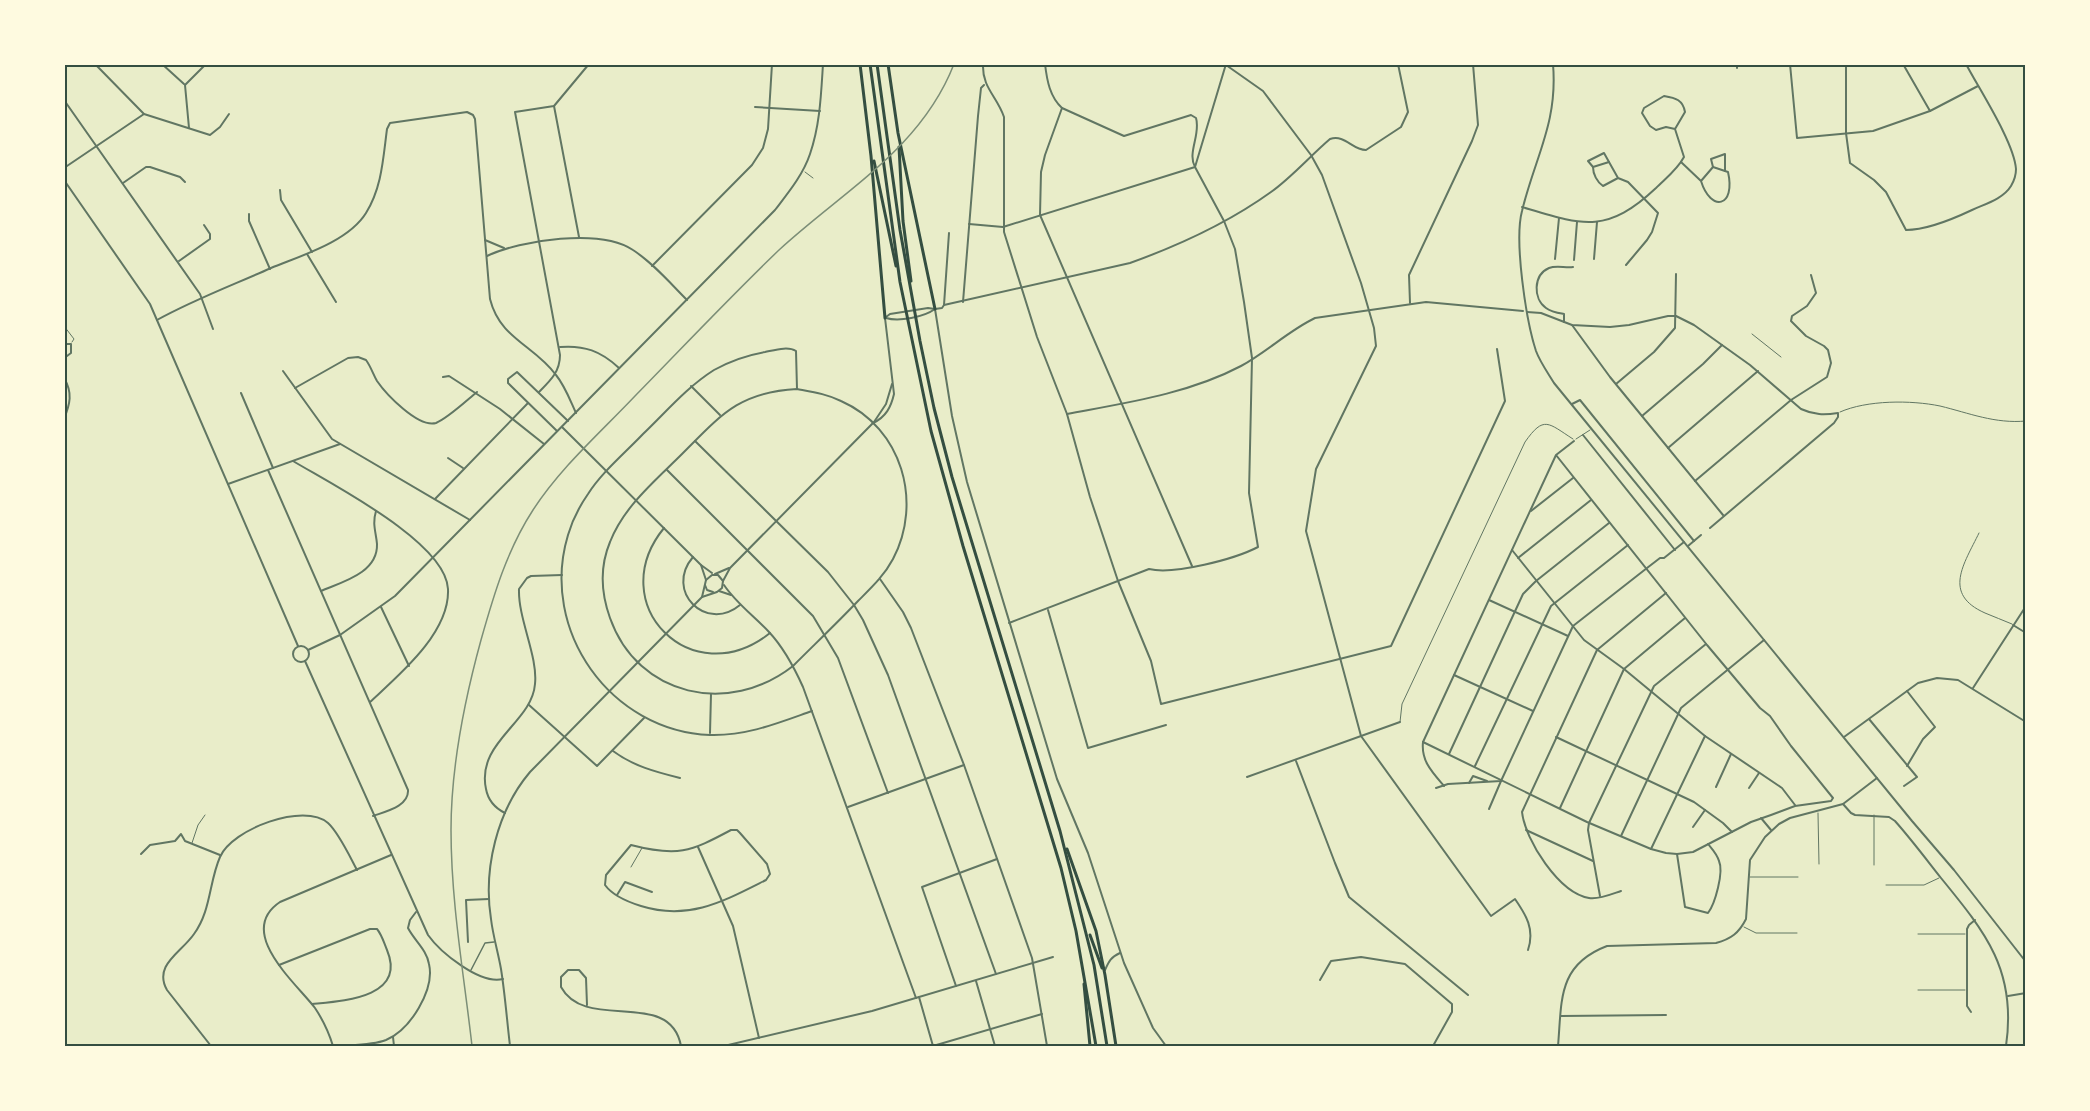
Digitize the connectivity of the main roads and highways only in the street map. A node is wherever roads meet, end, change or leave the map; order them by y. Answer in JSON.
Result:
{"nodes":[{"id":1,"x":860,"y":64,"type":"edge"},
{"id":2,"x":870,"y":64,"type":"edge"},
{"id":3,"x":878,"y":64,"type":"edge"},
{"id":4,"x":888,"y":64,"type":"edge"},
{"id":5,"x":898,"y":133,"type":"junction"},
{"id":6,"x":870,"y":144,"type":"junction"},
{"id":7,"x":900,"y":282,"type":"junction"},
{"id":8,"x":911,"y":295,"type":"junction"},
{"id":9,"x":935,"y":309,"type":"road end"},
{"id":10,"x":885,"y":318,"type":"road end"},
{"id":11,"x":1060,"y":831,"type":"junction"},
{"id":12,"x":1086,"y":928,"type":"junction"},
{"id":13,"x":1082,"y":961,"type":"junction"},
{"id":14,"x":1104,"y":973,"type":"junction"},
{"id":15,"x":1090,"y":1047,"type":"edge"},
{"id":16,"x":1096,"y":1047,"type":"edge"},
{"id":17,"x":1107,"y":1047,"type":"edge"},
{"id":18,"x":1116,"y":1047,"type":"edge"}],
"edges":[{"from":1,"to":6,"type":"highway"},
{"from":2,"to":7,"type":"highway"},
{"from":3,"to":8,"type":"highway"},
{"from":4,"to":5,"type":"highway"},
{"from":5,"to":8,"type":"highway"},
{"from":5,"to":9,"type":"highway"},
{"from":6,"to":7,"type":"highway"},
{"from":6,"to":10,"type":"highway"},
{"from":7,"to":13,"type":"highway"},
{"from":8,"to":11,"type":"highway"},
{"from":11,"to":12,"type":"highway"},
{"from":11,"to":14,"type":"highway"},
{"from":12,"to":14,"type":"highway"},
{"from":12,"to":17,"type":"highway"},
{"from":13,"to":15,"type":"highway"},
{"from":13,"to":16,"type":"highway"},
{"from":14,"to":18,"type":"highway"}]}
